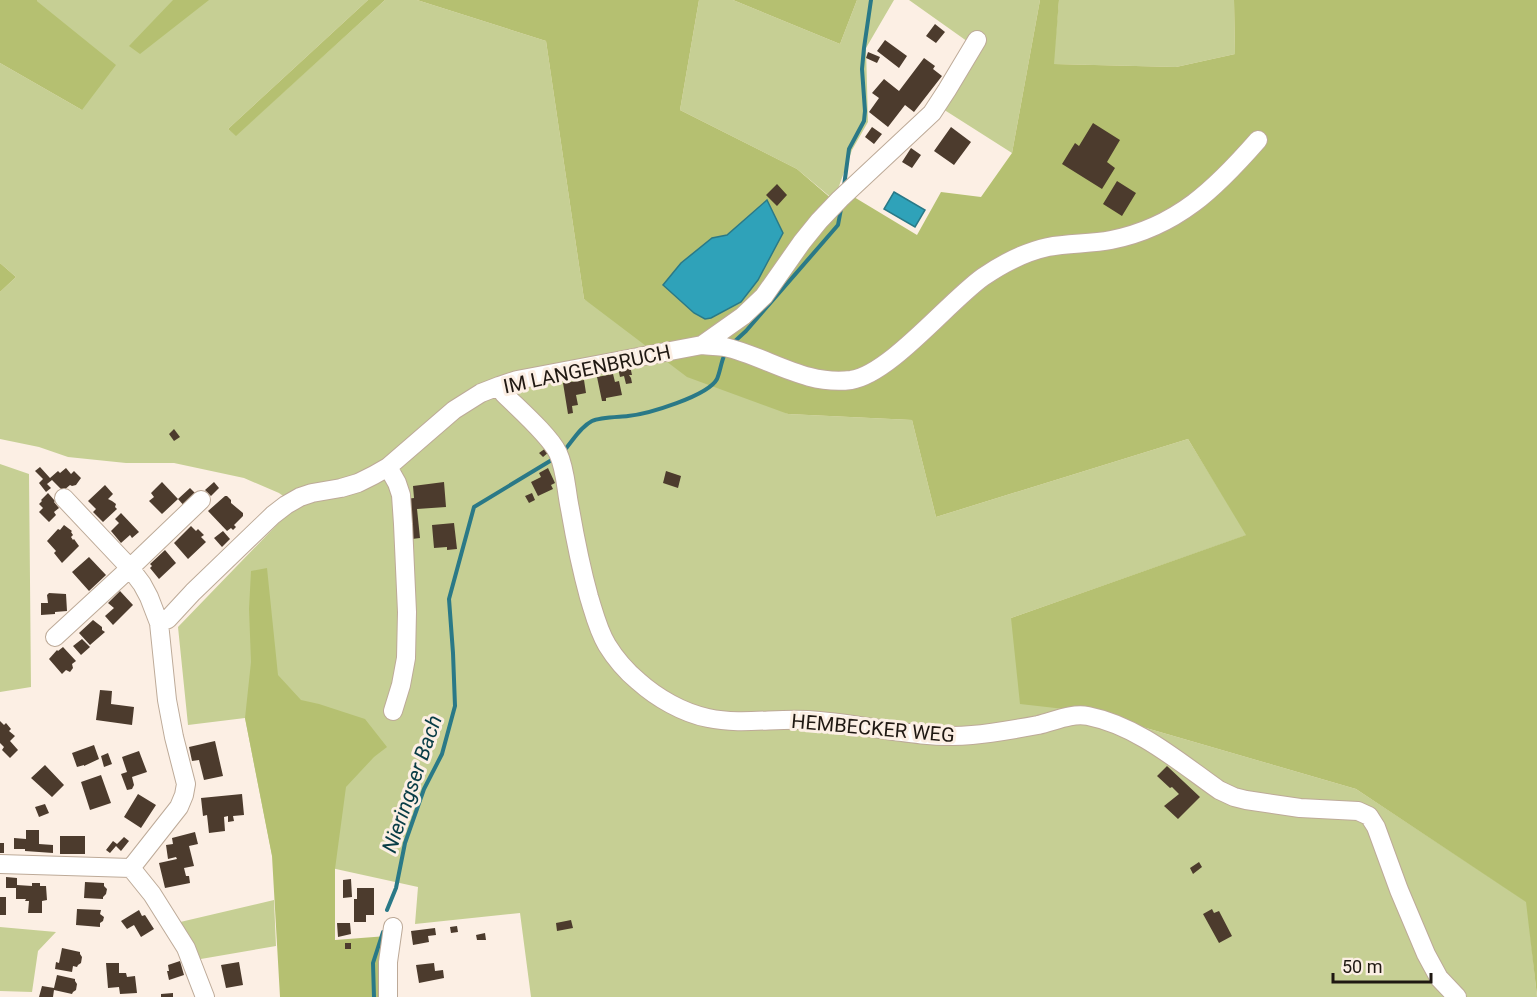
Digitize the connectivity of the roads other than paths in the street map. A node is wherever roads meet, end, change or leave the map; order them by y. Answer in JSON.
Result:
{"nodes":[{"id":1,"x":977,"y":40,"type":"dead end"},
{"id":2,"x":1258,"y":140,"type":"dead end"},
{"id":3,"x":702,"y":345,"type":"junction"},
{"id":4,"x":499,"y":386,"type":"junction"},
{"id":5,"x":388,"y":466,"type":"junction"},
{"id":6,"x":64,"y":498,"type":"dead end"},
{"id":7,"x":201,"y":500,"type":"dead end"},
{"id":8,"x":130,"y":568,"type":"junction"},
{"id":9,"x":159,"y":623,"type":"junction"},
{"id":10,"x":55,"y":637,"type":"dead end"},
{"id":11,"x":393,"y":711,"type":"dead end"},
{"id":12,"x":0,"y":864,"type":"edge"},
{"id":13,"x":131,"y":868,"type":"junction"},
{"id":14,"x":393,"y":927,"type":"dead end"},
{"id":15,"x":205,"y":997,"type":"edge"},
{"id":16,"x":388,"y":997,"type":"edge"},
{"id":17,"x":1457,"y":997,"type":"edge"}],
"edges":[{"from":1,"to":3,"type":"street","name":"IM LANGENBRUCH"},
{"from":2,"to":3,"type":"street","name":"IM LANGENBRUCH"},
{"from":3,"to":4,"type":"street","name":"IM LANGENBRUCH"},
{"from":4,"to":5,"type":"street","name":"IM LANGENBRUCH"},
{"from":4,"to":17,"type":"street","name":"HEMBECKER WEG"},
{"from":5,"to":9,"type":"street","name":"IM LANGENBRUCH"},
{"from":5,"to":11,"type":"street"},
{"from":6,"to":8,"type":"street"},
{"from":7,"to":8,"type":"street"},
{"from":8,"to":9,"type":"street"},
{"from":8,"to":10,"type":"street"},
{"from":9,"to":13,"type":"street"},
{"from":12,"to":13,"type":"street"},
{"from":13,"to":15,"type":"street"},
{"from":14,"to":16,"type":"street"}]}
